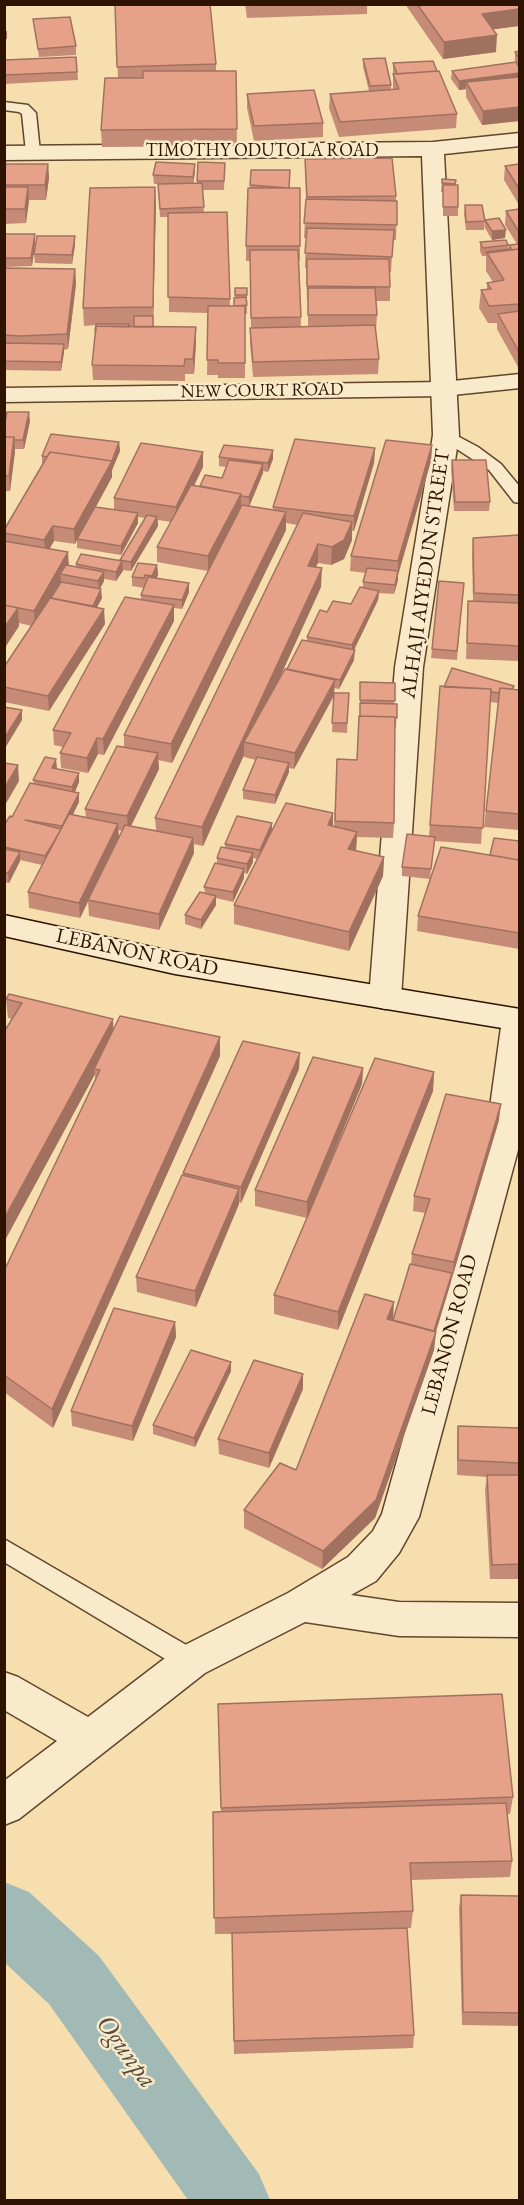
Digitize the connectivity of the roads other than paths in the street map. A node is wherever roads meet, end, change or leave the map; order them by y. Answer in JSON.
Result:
{"nodes":[{"id":1,"x":4,"y":106,"type":"edge"},
{"id":2,"x":519,"y":140,"type":"edge"},
{"id":3,"x":434,"y":149,"type":"junction"},
{"id":4,"x":33,"y":152,"type":"junction"},
{"id":5,"x":4,"y":153,"type":"edge"},
{"id":6,"x":519,"y":381,"type":"edge"},
{"id":7,"x":443,"y":388,"type":"junction"},
{"id":8,"x":4,"y":395,"type":"edge"},
{"id":9,"x":446,"y":435,"type":"junction"},
{"id":10,"x":519,"y":498,"type":"edge"},
{"id":11,"x":4,"y":925,"type":"edge"},
{"id":12,"x":385,"y":998,"type":"junction"},
{"id":13,"x":519,"y":1020,"type":"edge"},
{"id":14,"x":4,"y":1549,"type":"edge"},
{"id":15,"x":302,"y":1605,"type":"junction"},
{"id":16,"x":519,"y":1620,"type":"edge"},
{"id":17,"x":191,"y":1661,"type":"junction"},
{"id":18,"x":4,"y":1689,"type":"edge"},
{"id":19,"x":90,"y":1739,"type":"junction"},
{"id":20,"x":4,"y":1806,"type":"edge"}],
"edges":[{"from":1,"to":4,"type":"lane"},
{"from":2,"to":3,"type":"street","name":"TIMOTHY ODUTOLA ROAD"},
{"from":3,"to":4,"type":"street","name":"TIMOTHY ODUTOLA ROAD"},
{"from":3,"to":7,"type":"street","name":"ALHAJI AIYEDUN STREET"},
{"from":4,"to":5,"type":"street","name":"TIMOTHY ODUTOLA ROAD"},
{"from":6,"to":7,"type":"street","name":"NEW COURT ROAD"},
{"from":7,"to":8,"type":"street","name":"NEW COURT ROAD"},
{"from":7,"to":9,"type":"street","name":"ALHAJI AIYEDUN STREET"},
{"from":9,"to":10,"type":"lane"},
{"from":9,"to":12,"type":"street","name":"ALHAJI AIYEDUN STREET"},
{"from":11,"to":12,"type":"street","name":"LEBANON ROAD"},
{"from":12,"to":13,"type":"street","name":"LEBANON ROAD"},
{"from":13,"to":15,"type":"street","name":"LEBANON ROAD"},
{"from":14,"to":17,"type":"lane"},
{"from":15,"to":16,"type":"street"},
{"from":15,"to":17,"type":"street","name":"LEBANON ROAD"},
{"from":17,"to":19,"type":"street","name":"LEBANON ROAD"},
{"from":18,"to":19,"type":"street"},
{"from":19,"to":20,"type":"street","name":"LEBANON ROAD"}]}
